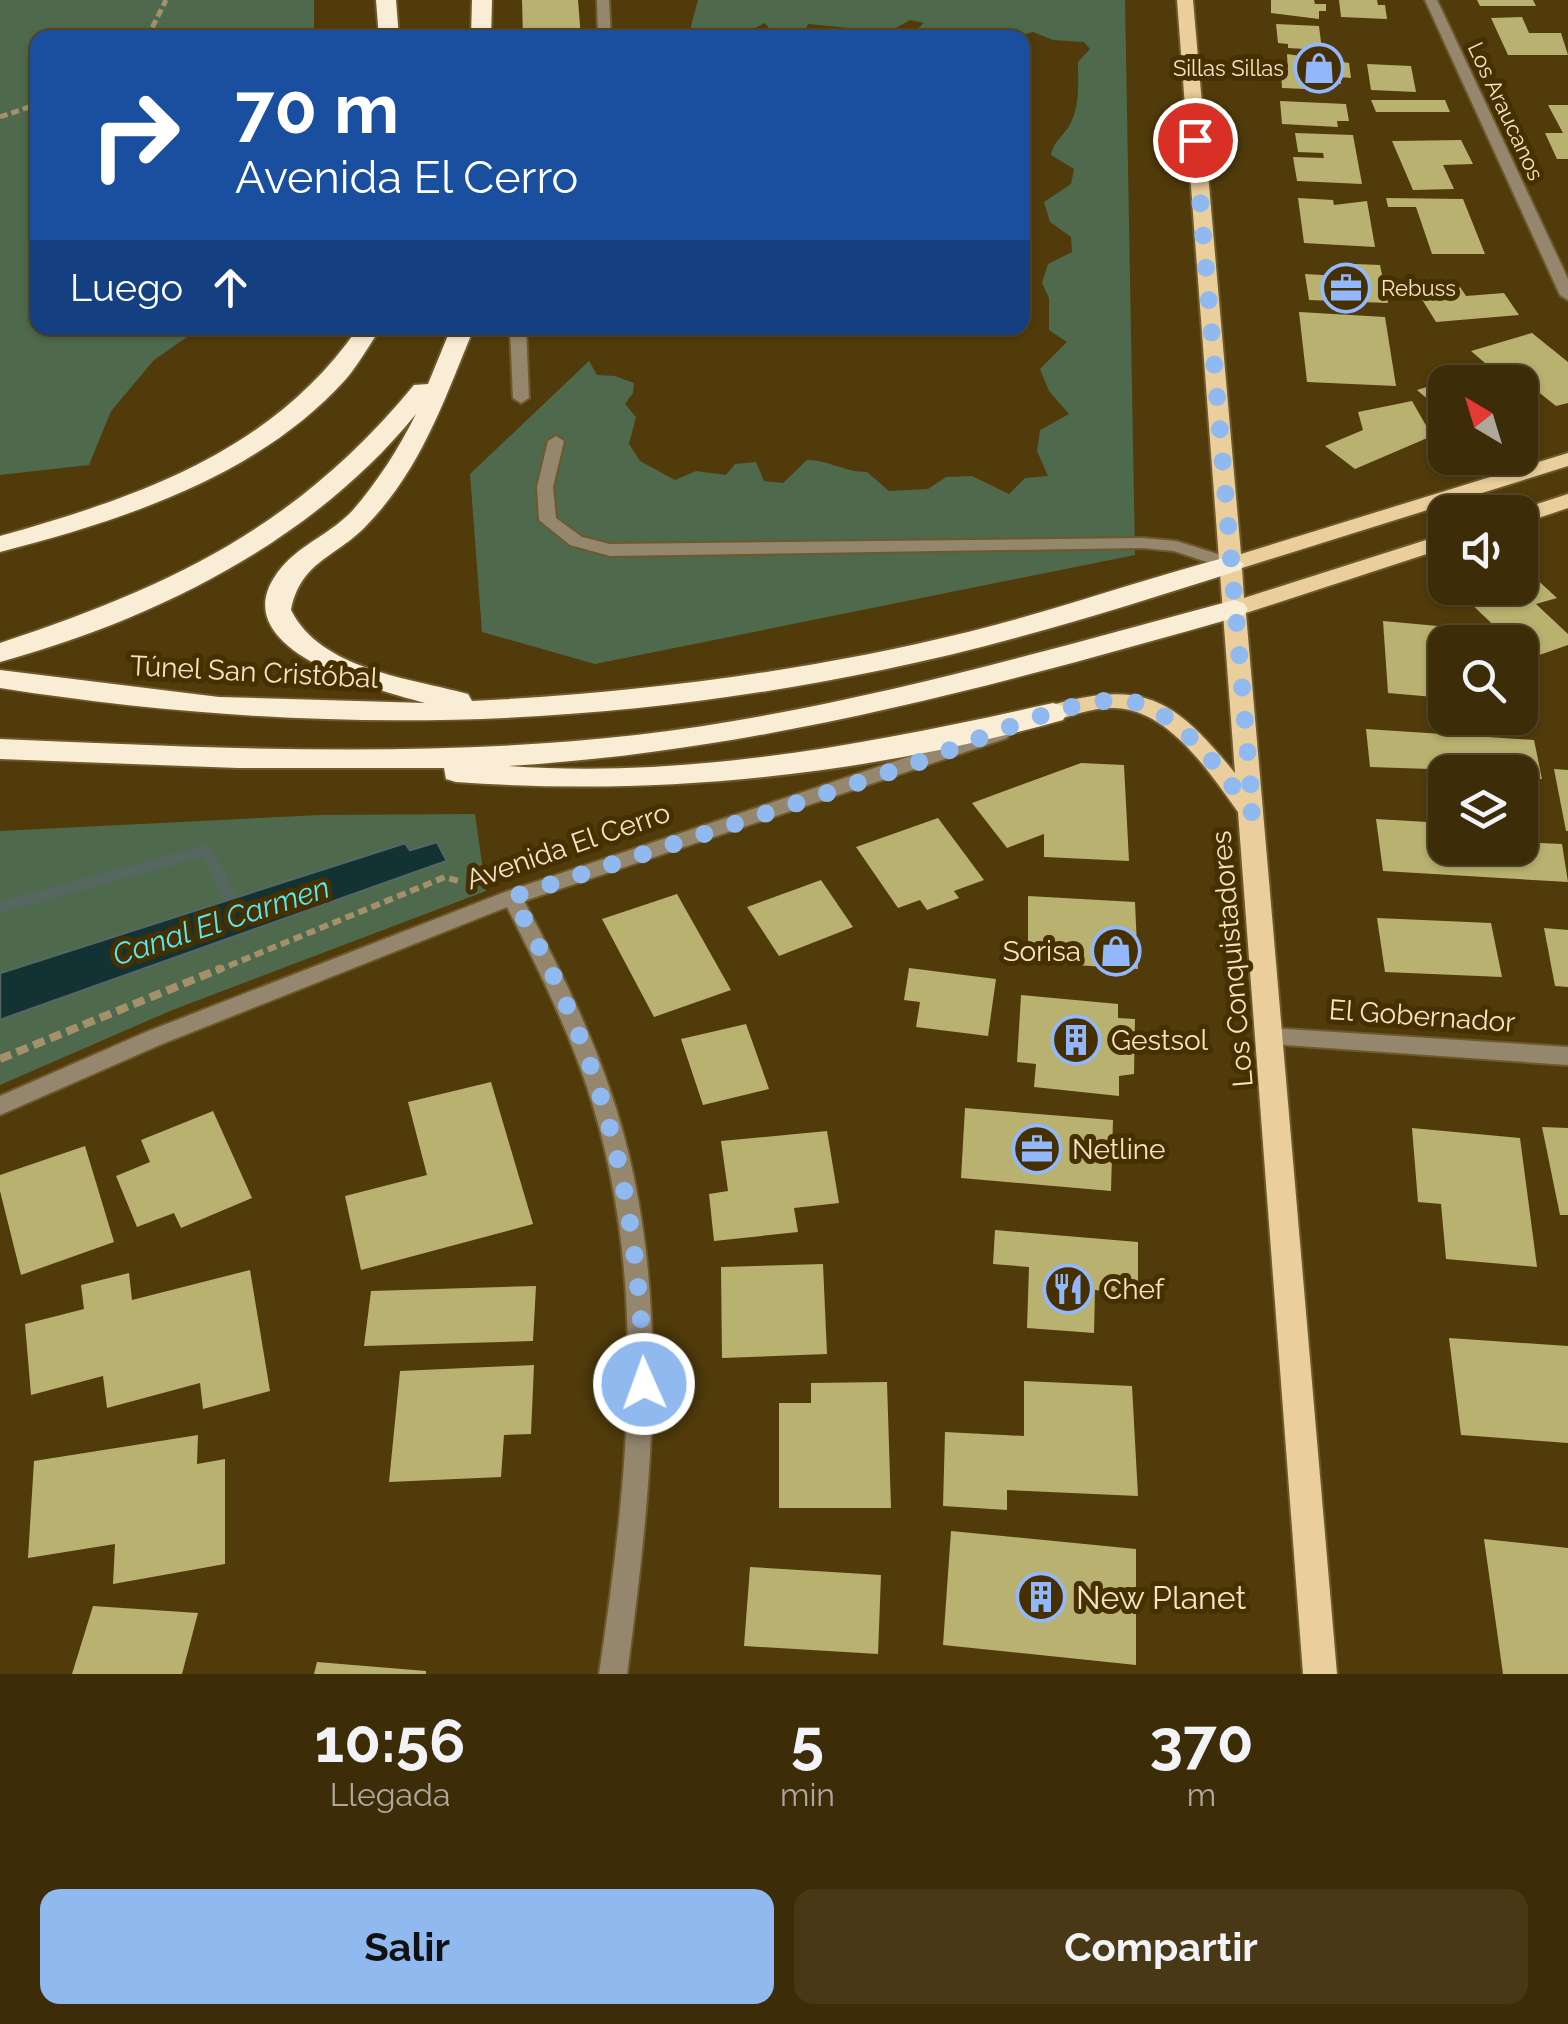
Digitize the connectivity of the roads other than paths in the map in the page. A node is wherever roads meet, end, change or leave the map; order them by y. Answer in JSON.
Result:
{"nodes":[{"id":1,"x":386,"y":0,"type":"edge"},
{"id":2,"x":482,"y":0,"type":"edge"},
{"id":3,"x":603,"y":0,"type":"edge"},
{"id":4,"x":1185,"y":0,"type":"edge"},
{"id":5,"x":1431,"y":0,"type":"edge"},
{"id":6,"x":388,"y":30,"type":"edge"},
{"id":7,"x":480,"y":30,"type":"edge"},
{"id":8,"x":605,"y":30,"type":"edge"},
{"id":9,"x":1568,"y":295,"type":"edge"},
{"id":10,"x":365,"y":335,"type":"edge"},
{"id":11,"x":518,"y":335,"type":"edge"},
{"id":12,"x":458,"y":338,"type":"edge"},
{"id":13,"x":521,"y":398,"type":"dead end"},
{"id":14,"x":556,"y":441,"type":"dead end"},
{"id":15,"x":1568,"y":459,"type":"edge"},
{"id":16,"x":1568,"y":501,"type":"edge"},
{"id":17,"x":1538,"y":510,"type":"edge"},
{"id":18,"x":0,"y":544,"type":"edge"},
{"id":19,"x":1428,"y":546,"type":"edge"},
{"id":20,"x":1231,"y":564,"type":"junction"},
{"id":21,"x":1234,"y":609,"type":"junction"},
{"id":22,"x":0,"y":652,"type":"edge"},
{"id":23,"x":6,"y":680,"type":"edge"},
{"id":24,"x":506,"y":710,"type":"junction"},
{"id":25,"x":1052,"y":713,"type":"junction"},
{"id":26,"x":0,"y":749,"type":"edge"},
{"id":27,"x":354,"y":760,"type":"junction"},
{"id":28,"x":1253,"y":814,"type":"junction"},
{"id":29,"x":512,"y":897,"type":"junction"},
{"id":30,"x":1272,"y":1036,"type":"junction"},
{"id":31,"x":1568,"y":1056,"type":"edge"},
{"id":32,"x":0,"y":1106,"type":"edge"},
{"id":33,"x":612,"y":1674,"type":"edge"},
{"id":34,"x":1320,"y":1674,"type":"edge"}],
"edges":[{"from":1,"to":6,"type":"highway"},
{"from":2,"to":7,"type":"highway"},
{"from":3,"to":8,"type":"street"},
{"from":4,"to":20,"type":"main road","name":"Los Conquistadores"},
{"from":5,"to":9,"type":"street","name":"Los Araucanos"},
{"from":10,"to":18,"type":"highway"},
{"from":11,"to":13,"type":"street"},
{"from":12,"to":22,"type":"highway"},
{"from":12,"to":24,"type":"highway"},
{"from":14,"to":20,"type":"street"},
{"from":15,"to":20,"type":"main road"},
{"from":16,"to":17,"type":"main road"},
{"from":19,"to":21,"type":"main road"},
{"from":20,"to":21,"type":"main road","name":"Los Conquistadores"},
{"from":20,"to":24,"type":"highway"},
{"from":21,"to":27,"type":"highway"},
{"from":21,"to":28,"type":"main road","name":"Los Conquistadores"},
{"from":23,"to":24,"type":"highway","name":"Túnel San Cristóbal"},
{"from":25,"to":27,"type":"highway"},
{"from":25,"to":28,"type":"main road"},
{"from":25,"to":29,"type":"street","name":"Avenida El Cerro"},
{"from":26,"to":27,"type":"highway"},
{"from":28,"to":30,"type":"main road","name":"Los Conquistadores"},
{"from":29,"to":32,"type":"street","name":"Avenida El Cerro"},
{"from":29,"to":33,"type":"street"},
{"from":30,"to":31,"type":"street","name":"El Gobernador"},
{"from":30,"to":34,"type":"main road","name":"Los Conquistadores"}]}
